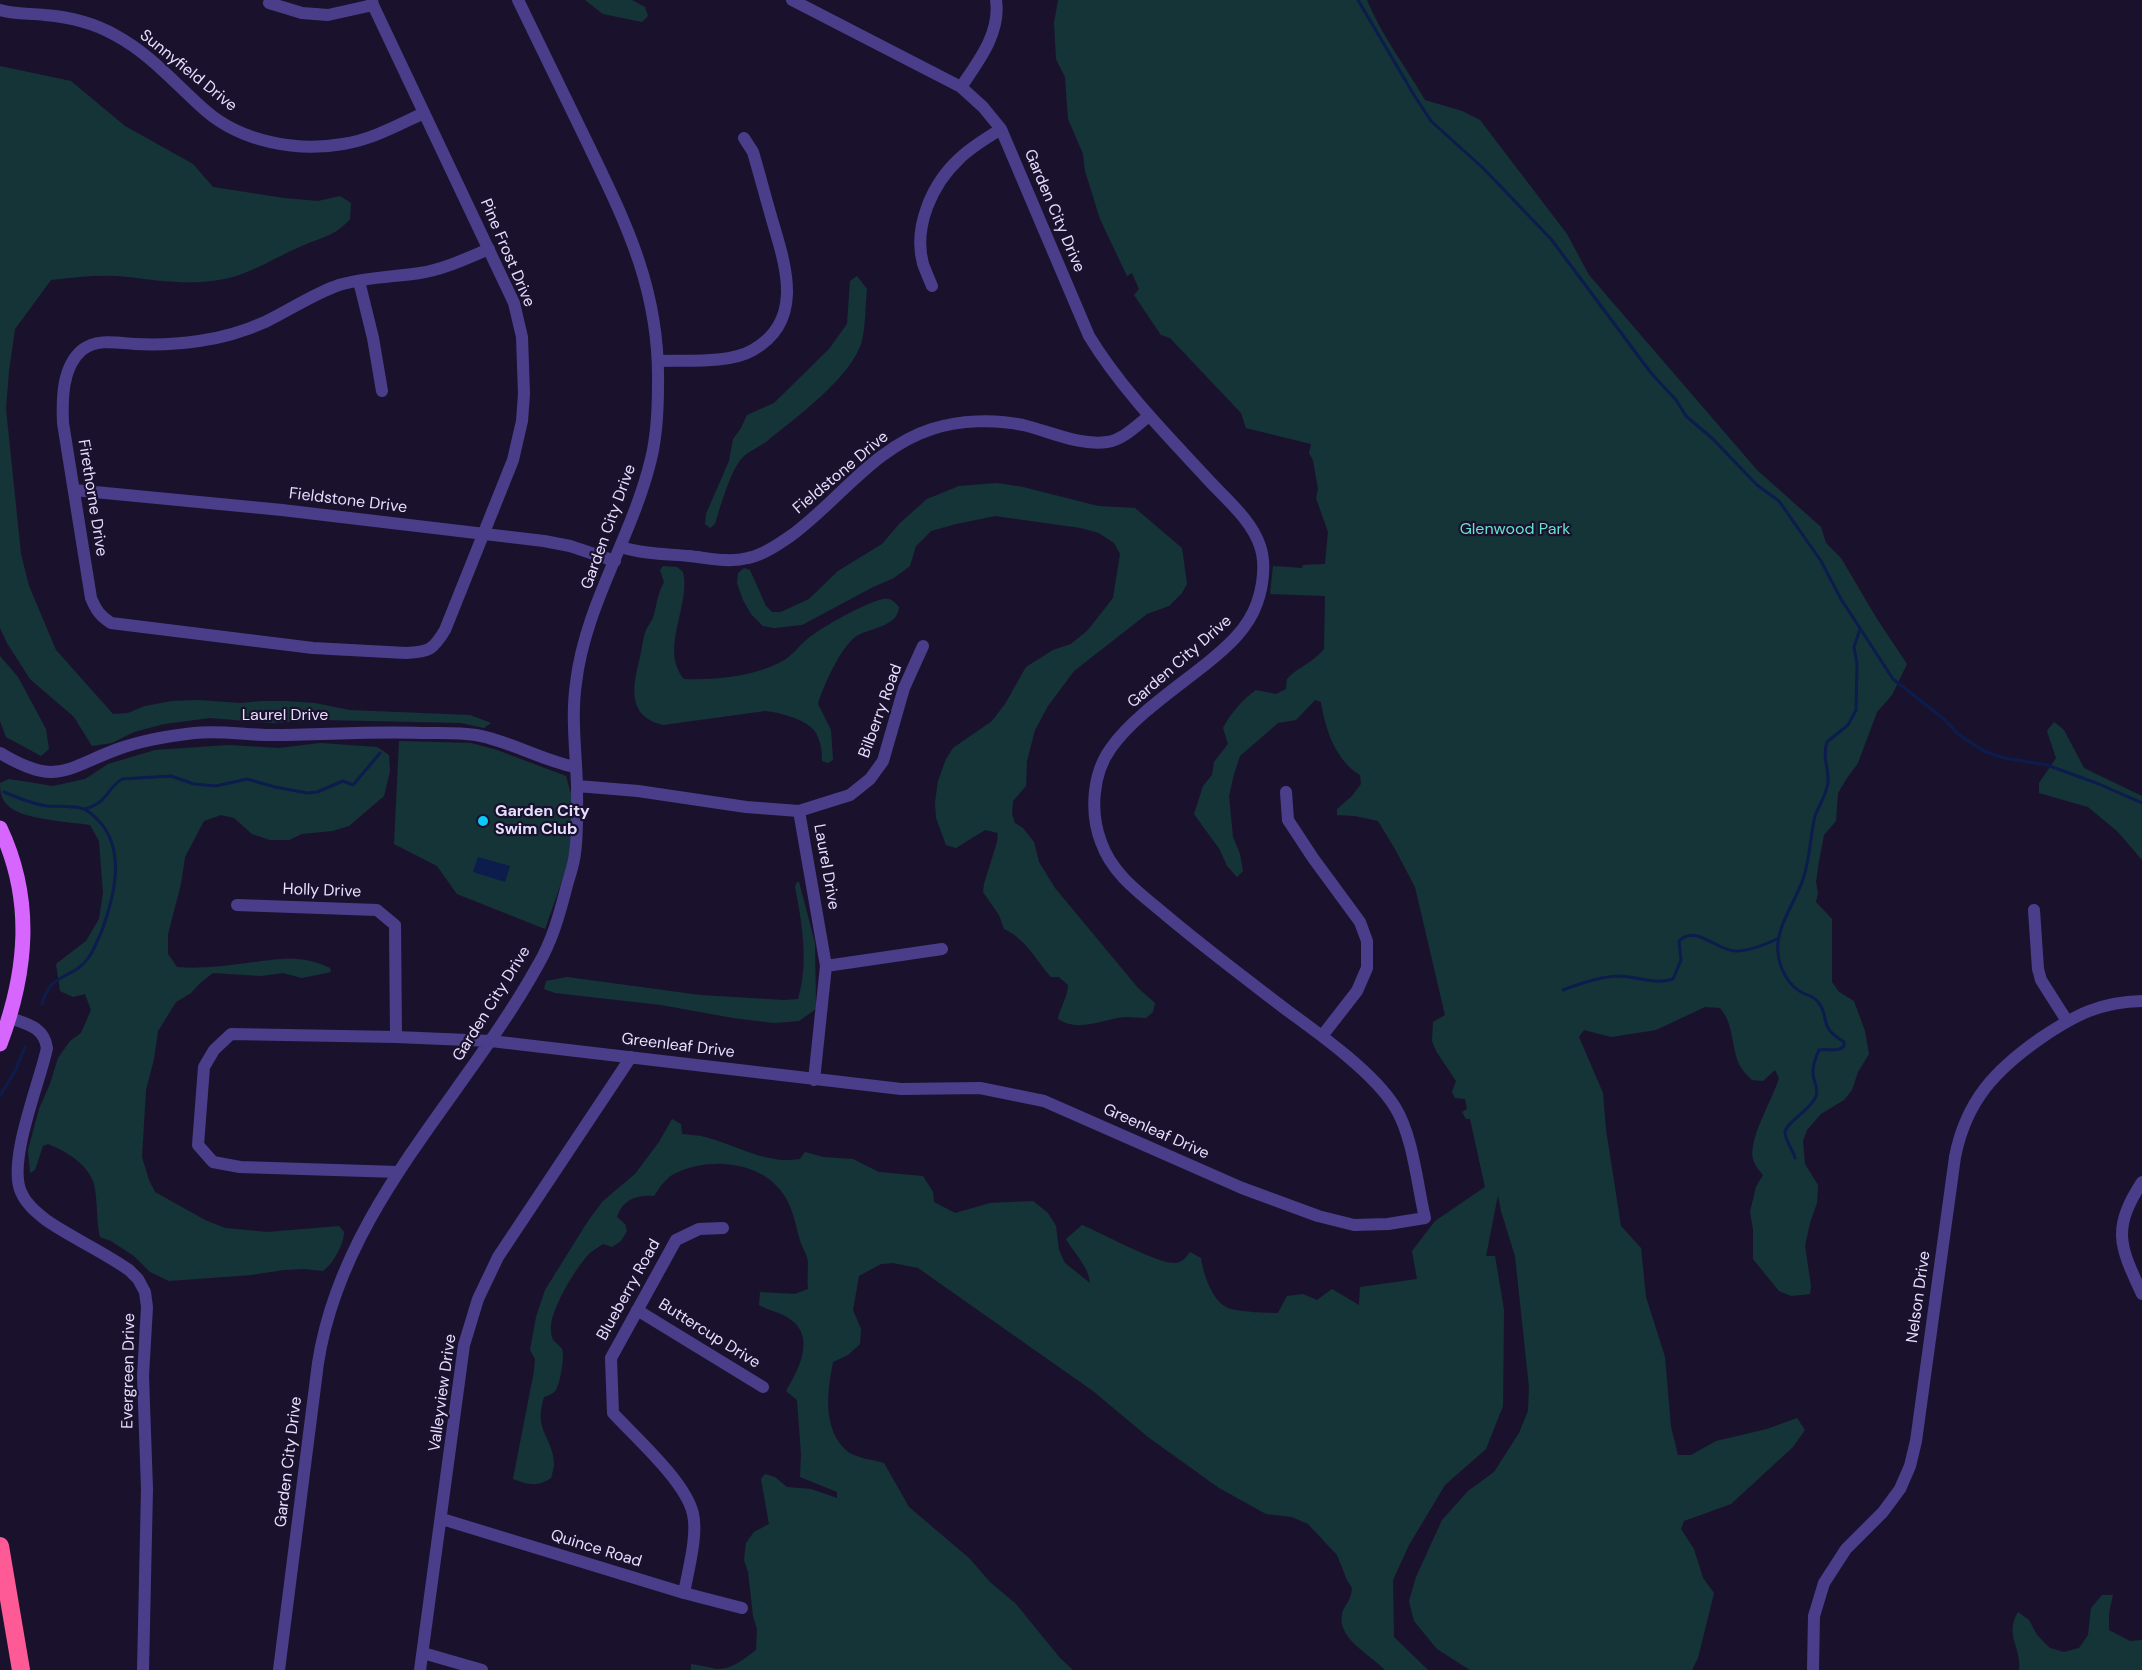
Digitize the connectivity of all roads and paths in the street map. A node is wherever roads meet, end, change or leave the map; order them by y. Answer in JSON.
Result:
{"nodes":[{"id":1,"x":518,"y":0,"type":"edge"},
{"id":2,"x":792,"y":0,"type":"edge"},
{"id":3,"x":996,"y":0,"type":"edge"},
{"id":4,"x":269,"y":3,"type":"dead end"},
{"id":5,"x":373,"y":3,"type":"edge"},
{"id":6,"x":0,"y":10,"type":"edge"},
{"id":7,"x":961,"y":87,"type":"junction"},
{"id":8,"x":424,"y":113,"type":"junction"},
{"id":9,"x":1001,"y":129,"type":"junction"},
{"id":10,"x":744,"y":138,"type":"dead end"},
{"id":11,"x":489,"y":249,"type":"junction"},
{"id":12,"x":358,"y":280,"type":"junction"},
{"id":13,"x":932,"y":286,"type":"dead end"},
{"id":14,"x":659,"y":361,"type":"junction"},
{"id":15,"x":382,"y":391,"type":"dead end"},
{"id":16,"x":1149,"y":416,"type":"junction"},
{"id":17,"x":74,"y":490,"type":"junction"},
{"id":18,"x":483,"y":534,"type":"junction"},
{"id":19,"x":621,"y":547,"type":"junction"},
{"id":20,"x":615,"y":561,"type":"junction"},
{"id":21,"x":923,"y":646,"type":"dead end"},
{"id":22,"x":0,"y":753,"type":"edge"},
{"id":23,"x":575,"y":767,"type":"junction"},
{"id":24,"x":577,"y":786,"type":"junction"},
{"id":25,"x":1287,"y":792,"type":"dead end"},
{"id":26,"x":799,"y":811,"type":"junction"},
{"id":27,"x":0,"y":828,"type":"edge"},
{"id":28,"x":237,"y":905,"type":"dead end"},
{"id":29,"x":2034,"y":910,"type":"dead end"},
{"id":30,"x":942,"y":949,"type":"dead end"},
{"id":31,"x":826,"y":966,"type":"junction"},
{"id":32,"x":2142,"y":1001,"type":"edge"},
{"id":33,"x":10,"y":1018,"type":"junction"},
{"id":34,"x":2067,"y":1021,"type":"junction"},
{"id":35,"x":1322,"y":1036,"type":"junction"},
{"id":36,"x":396,"y":1037,"type":"junction"},
{"id":37,"x":491,"y":1041,"type":"junction"},
{"id":38,"x":0,"y":1044,"type":"edge"},
{"id":39,"x":632,"y":1057,"type":"junction"},
{"id":40,"x":814,"y":1080,"type":"junction"},
{"id":41,"x":398,"y":1172,"type":"junction"},
{"id":42,"x":2142,"y":1182,"type":"edge"},
{"id":43,"x":1425,"y":1218,"type":"joint"},
{"id":44,"x":723,"y":1228,"type":"dead end"},
{"id":45,"x":2142,"y":1294,"type":"edge"},
{"id":46,"x":637,"y":1310,"type":"junction"},
{"id":47,"x":763,"y":1387,"type":"dead end"},
{"id":48,"x":442,"y":1519,"type":"junction"},
{"id":49,"x":0,"y":1546,"type":"edge"},
{"id":50,"x":684,"y":1593,"type":"junction"},
{"id":51,"x":742,"y":1608,"type":"dead end"},
{"id":52,"x":423,"y":1653,"type":"junction"},
{"id":53,"x":21,"y":1670,"type":"edge"},
{"id":54,"x":143,"y":1670,"type":"edge"},
{"id":55,"x":279,"y":1670,"type":"edge"},
{"id":56,"x":420,"y":1670,"type":"edge"},
{"id":57,"x":482,"y":1670,"type":"edge"},
{"id":58,"x":1813,"y":1670,"type":"edge"}],
"edges":[{"from":1,"to":14,"type":"street","name":"Garden City Drive"},
{"from":2,"to":7,"type":"street","name":"Garden City Drive"},
{"from":3,"to":7,"type":"street"},
{"from":4,"to":5,"type":"street"},
{"from":5,"to":8,"type":"street","name":"Pine Frost Drive"},
{"from":6,"to":8,"type":"street","name":"Sunnyfield Drive"},
{"from":7,"to":9,"type":"street","name":"Garden City Drive"},
{"from":8,"to":11,"type":"street","name":"Pine Frost Drive"},
{"from":9,"to":13,"type":"street"},
{"from":9,"to":16,"type":"street","name":"Garden City Drive"},
{"from":10,"to":14,"type":"street"},
{"from":11,"to":12,"type":"street","name":"Firethorne Drive"},
{"from":11,"to":18,"type":"street","name":"Pine Frost Drive"},
{"from":12,"to":15,"type":"street"},
{"from":12,"to":17,"type":"street","name":"Firethorne Drive"},
{"from":14,"to":19,"type":"street","name":"Garden City Drive"},
{"from":16,"to":19,"type":"street","name":"Fieldstone Drive"},
{"from":16,"to":35,"type":"street","name":"Garden City Drive"},
{"from":17,"to":18,"type":"street","name":"Fieldstone Drive"},
{"from":17,"to":18,"type":"street","name":"Firethorne Drive"},
{"from":18,"to":20,"type":"street","name":"Fieldstone Drive"},
{"from":19,"to":20,"type":"street","name":"Garden City Drive"},
{"from":20,"to":23,"type":"street","name":"Garden City Drive"},
{"from":21,"to":26,"type":"street","name":"Bilberry Road"},
{"from":22,"to":23,"type":"street","name":"Laurel Drive"},
{"from":23,"to":24,"type":"street","name":"Garden City Drive"},
{"from":24,"to":26,"type":"street","name":"Laurel Drive"},
{"from":24,"to":37,"type":"street","name":"Garden City Drive"},
{"from":25,"to":35,"type":"street"},
{"from":26,"to":31,"type":"street","name":"Laurel Drive"},
{"from":27,"to":33,"type":"main road"},
{"from":28,"to":36,"type":"street","name":"Holly Drive"},
{"from":29,"to":34,"type":"street"},
{"from":30,"to":31,"type":"street"},
{"from":31,"to":40,"type":"street","name":"Laurel Drive"},
{"from":32,"to":34,"type":"street","name":"Nelson Drive"},
{"from":33,"to":38,"type":"main road"},
{"from":33,"to":54,"type":"street","name":"Evergreen Drive"},
{"from":34,"to":58,"type":"street","name":"Nelson Drive"},
{"from":35,"to":43,"type":"street","name":"Garden City Drive"},
{"from":36,"to":37,"type":"street","name":"Greenleaf Drive"},
{"from":36,"to":41,"type":"street","name":"Greenleaf Drive"},
{"from":37,"to":39,"type":"street","name":"Greenleaf Drive"},
{"from":37,"to":41,"type":"street","name":"Garden City Drive"},
{"from":39,"to":40,"type":"street","name":"Greenleaf Drive"},
{"from":39,"to":48,"type":"street","name":"Valleyview Drive"},
{"from":40,"to":43,"type":"street","name":"Greenleaf Drive"},
{"from":41,"to":55,"type":"street","name":"Garden City Drive"},
{"from":42,"to":45,"type":"street"},
{"from":44,"to":46,"type":"street","name":"Blueberry Road"},
{"from":46,"to":47,"type":"street","name":"Buttercup Drive"},
{"from":46,"to":50,"type":"street","name":"Blueberry Road"},
{"from":48,"to":50,"type":"street","name":"Quince Road"},
{"from":48,"to":52,"type":"street","name":"Valleyview Drive"},
{"from":49,"to":53,"type":"highway"},
{"from":50,"to":51,"type":"street","name":"Quince Road"},
{"from":52,"to":56,"type":"street","name":"Valleyview Drive"},
{"from":52,"to":57,"type":"street"}]}
